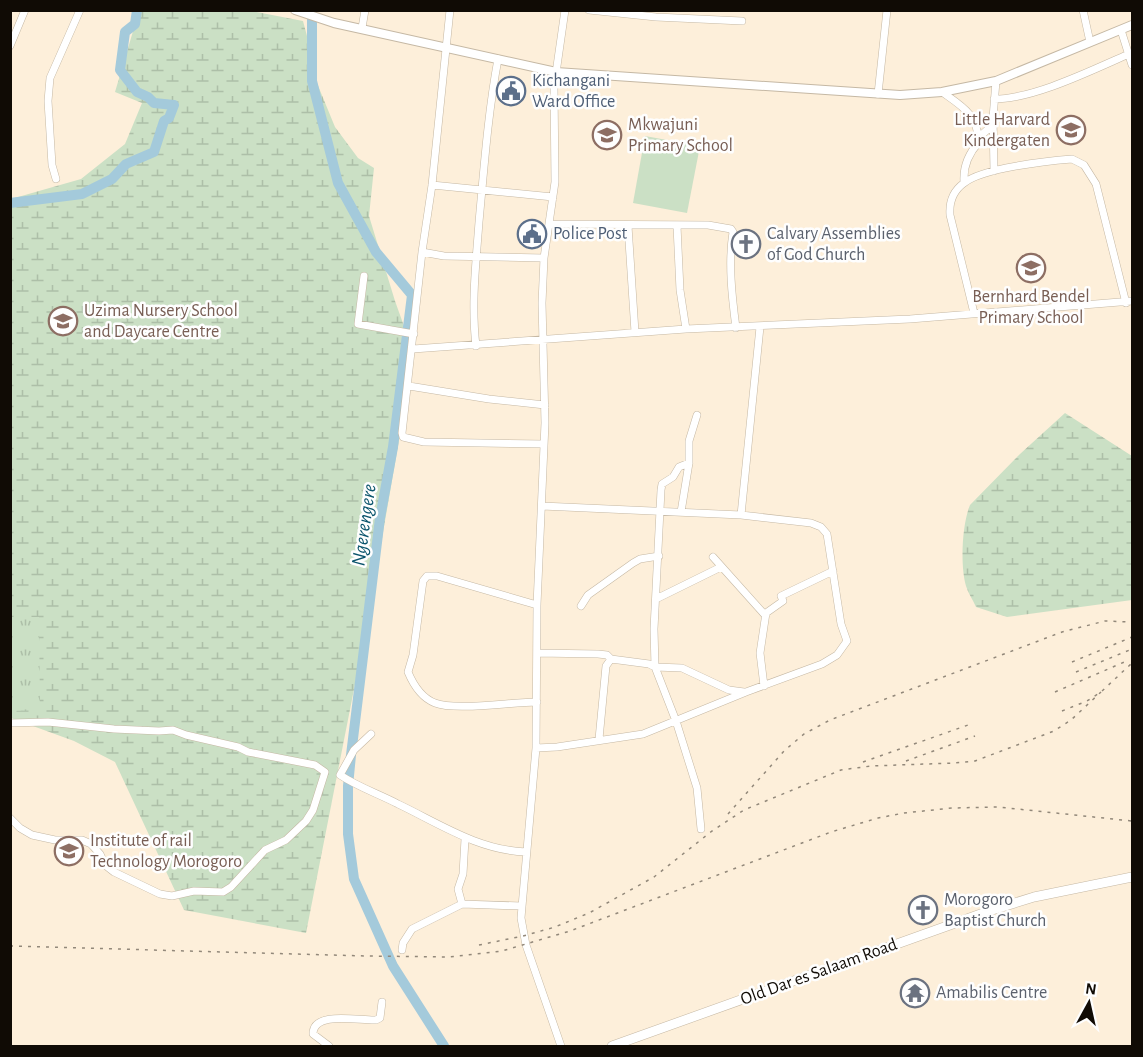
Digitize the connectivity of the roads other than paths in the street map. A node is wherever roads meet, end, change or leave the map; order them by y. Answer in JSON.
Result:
{"nodes":[{"id":1,"x":25,"y":10,"type":"edge"},
{"id":2,"x":80,"y":10,"type":"edge"},
{"id":3,"x":295,"y":10,"type":"edge"},
{"id":4,"x":365,"y":10,"type":"edge"},
{"id":5,"x":450,"y":10,"type":"edge"},
{"id":6,"x":565,"y":10,"type":"edge"},
{"id":7,"x":589,"y":10,"type":"edge"},
{"id":8,"x":887,"y":10,"type":"edge"},
{"id":9,"x":1083,"y":10,"type":"edge"},
{"id":10,"x":742,"y":21,"type":"dead end"},
{"id":11,"x":1132,"y":25,"type":"edge"},
{"id":12,"x":362,"y":28,"type":"junction"},
{"id":13,"x":1121,"y":30,"type":"junction"},
{"id":14,"x":1090,"y":42,"type":"junction"},
{"id":15,"x":11,"y":45,"type":"edge"},
{"id":16,"x":447,"y":47,"type":"junction"},
{"id":17,"x":1129,"y":54,"type":"junction"},
{"id":18,"x":498,"y":59,"type":"junction"},
{"id":19,"x":1132,"y":65,"type":"edge"},
{"id":20,"x":544,"y":70,"type":"junction"},
{"id":21,"x":556,"y":72,"type":"junction"},
{"id":22,"x":573,"y":74,"type":"junction"},
{"id":23,"x":996,"y":81,"type":"junction"},
{"id":24,"x":554,"y":87,"type":"junction"},
{"id":25,"x":942,"y":92,"type":"junction"},
{"id":26,"x":878,"y":94,"type":"junction"},
{"id":27,"x":994,"y":99,"type":"junction"},
{"id":28,"x":993,"y":124,"type":"junction"},
{"id":29,"x":979,"y":137,"type":"junction"},
{"id":30,"x":994,"y":171,"type":"junction"},
{"id":31,"x":56,"y":179,"type":"dead end"},
{"id":32,"x":964,"y":182,"type":"junction"},
{"id":33,"x":432,"y":185,"type":"junction"},
{"id":34,"x":482,"y":191,"type":"junction"},
{"id":35,"x":553,"y":197,"type":"junction"},
{"id":36,"x":549,"y":224,"type":"junction"},
{"id":37,"x":628,"y":226,"type":"junction"},
{"id":38,"x":677,"y":226,"type":"junction"},
{"id":39,"x":422,"y":252,"type":"junction"},
{"id":40,"x":476,"y":258,"type":"junction"},
{"id":41,"x":544,"y":258,"type":"junction"},
{"id":42,"x":364,"y":276,"type":"dead end"},
{"id":43,"x":1129,"y":302,"type":"edge"},
{"id":44,"x":974,"y":313,"type":"junction"},
{"id":45,"x":760,"y":327,"type":"junction"},
{"id":46,"x":736,"y":328,"type":"junction"},
{"id":47,"x":686,"y":329,"type":"junction"},
{"id":48,"x":635,"y":332,"type":"junction"},
{"id":49,"x":414,"y":334,"type":"junction"},
{"id":50,"x":543,"y":340,"type":"junction"},
{"id":51,"x":476,"y":346,"type":"junction"},
{"id":52,"x":413,"y":349,"type":"junction"},
{"id":53,"x":409,"y":386,"type":"junction"},
{"id":54,"x":545,"y":405,"type":"junction"},
{"id":55,"x":697,"y":415,"type":"dead end"},
{"id":56,"x":544,"y":444,"type":"junction"},
{"id":57,"x":688,"y":463,"type":"junction"},
{"id":58,"x":542,"y":507,"type":"junction"},
{"id":59,"x":660,"y":510,"type":"junction"},
{"id":60,"x":681,"y":512,"type":"junction"},
{"id":61,"x":741,"y":515,"type":"junction"},
{"id":62,"x":659,"y":555,"type":"junction"},
{"id":63,"x":713,"y":557,"type":"dead end"},
{"id":64,"x":721,"y":567,"type":"junction"},
{"id":65,"x":834,"y":571,"type":"junction"},
{"id":66,"x":656,"y":599,"type":"junction"},
{"id":67,"x":537,"y":604,"type":"junction"},
{"id":68,"x":581,"y":606,"type":"dead end"},
{"id":69,"x":765,"y":615,"type":"junction"},
{"id":70,"x":537,"y":653,"type":"junction"},
{"id":71,"x":611,"y":659,"type":"junction"},
{"id":72,"x":655,"y":667,"type":"junction"},
{"id":73,"x":764,"y":686,"type":"junction"},
{"id":74,"x":746,"y":692,"type":"junction"},
{"id":75,"x":537,"y":702,"type":"junction"},
{"id":76,"x":676,"y":721,"type":"junction"},
{"id":77,"x":10,"y":723,"type":"edge"},
{"id":78,"x":371,"y":734,"type":"dead end"},
{"id":79,"x":599,"y":739,"type":"junction"},
{"id":80,"x":536,"y":748,"type":"junction"},
{"id":81,"x":323,"y":769,"type":"junction"},
{"id":82,"x":340,"y":774,"type":"junction"},
{"id":83,"x":10,"y":818,"type":"edge"},
{"id":84,"x":701,"y":829,"type":"dead end"},
{"id":85,"x":465,"y":839,"type":"junction"},
{"id":86,"x":526,"y":852,"type":"junction"},
{"id":87,"x":1132,"y":877,"type":"edge"},
{"id":88,"x":462,"y":903,"type":"junction"},
{"id":89,"x":521,"y":906,"type":"junction"},
{"id":90,"x":402,"y":950,"type":"dead end"},
{"id":91,"x":382,"y":1002,"type":"dead end"},
{"id":92,"x":329,"y":1047,"type":"edge"},
{"id":93,"x":561,"y":1047,"type":"edge"},
{"id":94,"x":612,"y":1047,"type":"edge"}],
"edges":[{"from":1,"to":15,"type":"street"},
{"from":2,"to":31,"type":"street"},
{"from":3,"to":12,"type":"street"},
{"from":4,"to":12,"type":"street"},
{"from":5,"to":16,"type":"street"},
{"from":6,"to":21,"type":"street"},
{"from":7,"to":10,"type":"street"},
{"from":8,"to":26,"type":"street"},
{"from":9,"to":14,"type":"street"},
{"from":11,"to":13,"type":"street"},
{"from":12,"to":16,"type":"street"},
{"from":13,"to":14,"type":"street"},
{"from":13,"to":17,"type":"street"},
{"from":14,"to":23,"type":"street"},
{"from":16,"to":18,"type":"street"},
{"from":16,"to":33,"type":"street"},
{"from":17,"to":19,"type":"street"},
{"from":17,"to":27,"type":"street"},
{"from":18,"to":20,"type":"street"},
{"from":18,"to":34,"type":"street"},
{"from":20,"to":21,"type":"street"},
{"from":20,"to":24,"type":"street"},
{"from":21,"to":22,"type":"street"},
{"from":21,"to":24,"type":"street"},
{"from":22,"to":24,"type":"street"},
{"from":22,"to":26,"type":"street"},
{"from":23,"to":25,"type":"street"},
{"from":23,"to":27,"type":"street"},
{"from":24,"to":35,"type":"street"},
{"from":25,"to":26,"type":"street"},
{"from":25,"to":29,"type":"street"},
{"from":27,"to":28,"type":"street"},
{"from":28,"to":29,"type":"street"},
{"from":28,"to":30,"type":"street"},
{"from":29,"to":32,"type":"street"},
{"from":30,"to":32,"type":"street"},
{"from":30,"to":43,"type":"street"},
{"from":32,"to":44,"type":"street"},
{"from":33,"to":34,"type":"street"},
{"from":33,"to":39,"type":"street"},
{"from":34,"to":35,"type":"street"},
{"from":34,"to":40,"type":"street"},
{"from":35,"to":36,"type":"street"},
{"from":36,"to":37,"type":"street"},
{"from":36,"to":41,"type":"street"},
{"from":37,"to":38,"type":"street"},
{"from":37,"to":48,"type":"street"},
{"from":38,"to":46,"type":"street"},
{"from":38,"to":47,"type":"street"},
{"from":39,"to":40,"type":"street"},
{"from":39,"to":49,"type":"street"},
{"from":40,"to":41,"type":"street"},
{"from":40,"to":51,"type":"street"},
{"from":41,"to":50,"type":"street"},
{"from":42,"to":49,"type":"street"},
{"from":43,"to":44,"type":"street"},
{"from":44,"to":45,"type":"street"},
{"from":45,"to":46,"type":"street"},
{"from":45,"to":61,"type":"street"},
{"from":46,"to":47,"type":"street"},
{"from":47,"to":48,"type":"street"},
{"from":48,"to":50,"type":"street"},
{"from":49,"to":52,"type":"street"},
{"from":50,"to":51,"type":"street"},
{"from":50,"to":54,"type":"street"},
{"from":51,"to":52,"type":"street"},
{"from":52,"to":53,"type":"street"},
{"from":53,"to":54,"type":"street"},
{"from":53,"to":56,"type":"street"},
{"from":54,"to":56,"type":"street"},
{"from":55,"to":57,"type":"street"},
{"from":56,"to":58,"type":"street"},
{"from":57,"to":59,"type":"street"},
{"from":57,"to":60,"type":"street"},
{"from":58,"to":59,"type":"street"},
{"from":58,"to":67,"type":"street"},
{"from":59,"to":60,"type":"street"},
{"from":59,"to":62,"type":"street"},
{"from":60,"to":61,"type":"street"},
{"from":61,"to":65,"type":"street"},
{"from":62,"to":66,"type":"street"},
{"from":62,"to":68,"type":"street"},
{"from":63,"to":64,"type":"street"},
{"from":64,"to":66,"type":"street"},
{"from":64,"to":69,"type":"street"},
{"from":65,"to":69,"type":"street"},
{"from":65,"to":73,"type":"street"},
{"from":66,"to":72,"type":"street"},
{"from":67,"to":70,"type":"street"},
{"from":67,"to":75,"type":"street"},
{"from":69,"to":73,"type":"street"},
{"from":70,"to":71,"type":"street"},
{"from":70,"to":75,"type":"street"},
{"from":71,"to":72,"type":"street"},
{"from":71,"to":79,"type":"street"},
{"from":72,"to":74,"type":"street"},
{"from":72,"to":76,"type":"street"},
{"from":73,"to":74,"type":"street"},
{"from":74,"to":76,"type":"street"},
{"from":75,"to":80,"type":"street"},
{"from":76,"to":79,"type":"street"},
{"from":76,"to":84,"type":"street"},
{"from":77,"to":81,"type":"street"},
{"from":78,"to":82,"type":"street"},
{"from":79,"to":80,"type":"street"},
{"from":80,"to":86,"type":"street"},
{"from":81,"to":82,"type":"street"},
{"from":81,"to":83,"type":"street"},
{"from":82,"to":85,"type":"street"},
{"from":85,"to":86,"type":"street"},
{"from":85,"to":88,"type":"street"},
{"from":86,"to":89,"type":"street"},
{"from":87,"to":94,"type":"main road","name":"Old Dar es Salaam Road"},
{"from":88,"to":89,"type":"street"},
{"from":88,"to":90,"type":"street"},
{"from":89,"to":93,"type":"street"},
{"from":91,"to":92,"type":"street"}]}
